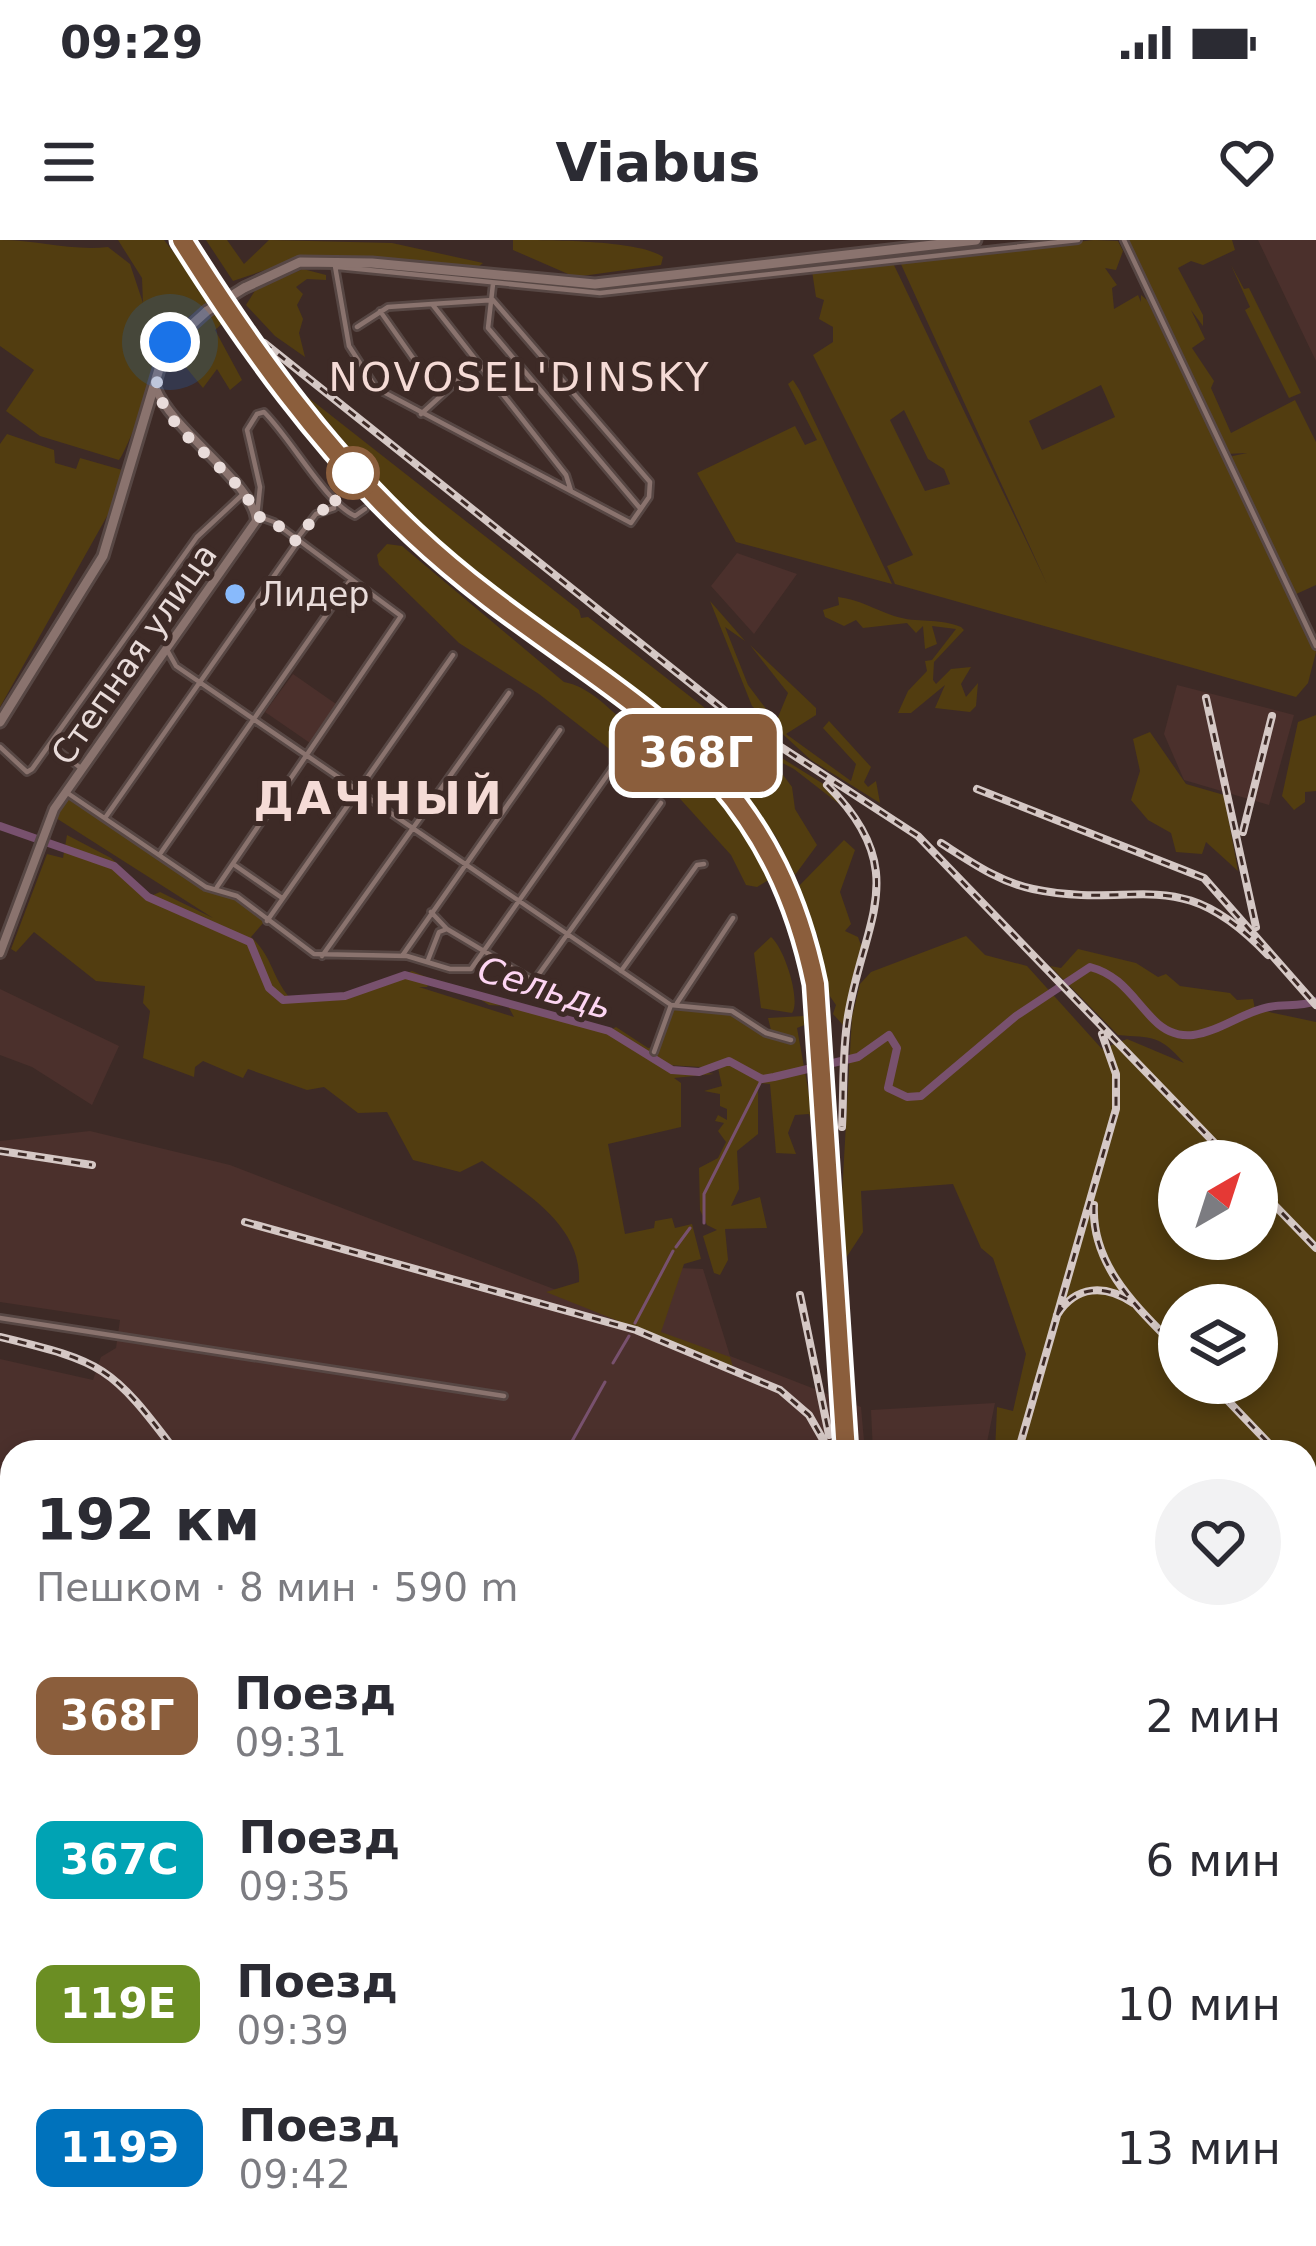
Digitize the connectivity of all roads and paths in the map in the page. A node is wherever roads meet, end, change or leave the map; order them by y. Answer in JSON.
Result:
{"nodes":[{"id":1,"x":976,"y":240,"type":"edge"},
{"id":2,"x":1078,"y":240,"type":"edge"},
{"id":3,"x":1124,"y":240,"type":"edge"},
{"id":4,"x":334,"y":263,"type":"junction"},
{"id":5,"x":493,"y":284,"type":"junction"},
{"id":6,"x":555,"y":287,"type":"junction"},
{"id":7,"x":493,"y":300,"type":"junction"},
{"id":8,"x":432,"y":304,"type":"junction"},
{"id":9,"x":380,"y":311,"type":"junction"},
{"id":10,"x":357,"y":327,"type":"dead end"},
{"id":11,"x":477,"y":362,"type":"junction"},
{"id":12,"x":156,"y":388,"type":"junction"},
{"id":13,"x":439,"y":395,"type":"junction"},
{"id":14,"x":166,"y":410,"type":"junction"},
{"id":15,"x":144,"y":412,"type":"junction"},
{"id":16,"x":421,"y":414,"type":"junction"},
{"id":17,"x":571,"y":492,"type":"junction"},
{"id":18,"x":243,"y":494,"type":"junction"},
{"id":19,"x":639,"y":507,"type":"junction"},
{"id":20,"x":337,"y":508,"type":"junction"},
{"id":21,"x":365,"y":509,"type":"dead end"},
{"id":22,"x":257,"y":516,"type":"junction"},
{"id":23,"x":296,"y":542,"type":"junction"},
{"id":24,"x":349,"y":582,"type":"junction"},
{"id":25,"x":1316,"y":646,"type":"edge"},
{"id":26,"x":166,"y":648,"type":"junction"},
{"id":27,"x":453,"y":655,"type":"dead end"},
{"id":28,"x":176,"y":666,"type":"junction"},
{"id":29,"x":153,"y":668,"type":"junction"},
{"id":30,"x":202,"y":682,"type":"junction"},
{"id":31,"x":509,"y":693,"type":"dead end"},
{"id":32,"x":254,"y":717,"type":"junction"},
{"id":33,"x":0,"y":722,"type":"edge"},
{"id":34,"x":560,"y":730,"type":"dead end"},
{"id":35,"x":51,"y":746,"type":"junction"},
{"id":36,"x":0,"y":747,"type":"edge"},
{"id":37,"x":308,"y":754,"type":"junction"},
{"id":38,"x":613,"y":767,"type":"dead end"},
{"id":39,"x":82,"y":769,"type":"junction"},
{"id":40,"x":66,"y":792,"type":"junction"},
{"id":41,"x":360,"y":792,"type":"junction"},
{"id":42,"x":661,"y":802,"type":"dead end"},
{"id":43,"x":105,"y":818,"type":"junction"},
{"id":44,"x":411,"y":828,"type":"junction"},
{"id":45,"x":159,"y":855,"type":"junction"},
{"id":46,"x":233,"y":864,"type":"junction"},
{"id":47,"x":704,"y":864,"type":"dead end"},
{"id":48,"x":465,"y":865,"type":"junction"},
{"id":49,"x":217,"y":887,"type":"junction"},
{"id":50,"x":283,"y":899,"type":"junction"},
{"id":51,"x":516,"y":899,"type":"junction"},
{"id":52,"x":431,"y":912,"type":"junction"},
{"id":53,"x":733,"y":919,"type":"dead end"},
{"id":54,"x":267,"y":921,"type":"junction"},
{"id":55,"x":447,"y":929,"type":"junction"},
{"id":56,"x":568,"y":936,"type":"junction"},
{"id":57,"x":482,"y":950,"type":"junction"},
{"id":58,"x":0,"y":953,"type":"edge"},
{"id":59,"x":322,"y":956,"type":"junction"},
{"id":60,"x":402,"y":956,"type":"junction"},
{"id":61,"x":427,"y":962,"type":"junction"},
{"id":62,"x":620,"y":972,"type":"junction"},
{"id":63,"x":674,"y":1004,"type":"junction"},
{"id":64,"x":791,"y":1040,"type":"dead end"},
{"id":65,"x":654,"y":1052,"type":"dead end"},
{"id":66,"x":0,"y":1318,"type":"edge"},
{"id":67,"x":504,"y":1396,"type":"dead end"}],
"edges":[{"from":1,"to":6,"type":"main road"},
{"from":2,"to":6,"type":"street"},
{"from":3,"to":25,"type":"street"},
{"from":4,"to":5,"type":"street"},
{"from":4,"to":6,"type":"main road"},
{"from":4,"to":12,"type":"main road","bridge":true},
{"from":4,"to":16,"type":"street"},
{"from":5,"to":6,"type":"street"},
{"from":5,"to":7,"type":"street"},
{"from":7,"to":8,"type":"street"},
{"from":7,"to":19,"type":"street"},
{"from":7,"to":19,"type":"street"},
{"from":8,"to":9,"type":"street"},
{"from":8,"to":11,"type":"street"},
{"from":9,"to":10,"type":"street"},
{"from":9,"to":13,"type":"street"},
{"from":11,"to":13,"type":"street"},
{"from":11,"to":17,"type":"street"},
{"from":12,"to":14,"type":"street"},
{"from":12,"to":15,"type":"main road"},
{"from":13,"to":16,"type":"street"},
{"from":14,"to":15,"type":"street"},
{"from":14,"to":18,"type":"street"},
{"from":15,"to":33,"type":"main road"},
{"from":16,"to":17,"type":"street"},
{"from":17,"to":19,"type":"street"},
{"from":18,"to":22,"type":"street"},
{"from":18,"to":35,"type":"street"},
{"from":20,"to":21,"type":"street"},
{"from":20,"to":22,"type":"street"},
{"from":20,"to":23,"type":"street"},
{"from":22,"to":23,"type":"street"},
{"from":22,"to":26,"type":"street","name":"Степная улица"},
{"from":23,"to":24,"type":"street"},
{"from":23,"to":30,"type":"street"},
{"from":24,"to":32,"type":"street"},
{"from":24,"to":37,"type":"street"},
{"from":26,"to":28,"type":"street"},
{"from":26,"to":29,"type":"street","name":"Степная улица"},
{"from":27,"to":41,"type":"street"},
{"from":28,"to":29,"type":"street"},
{"from":28,"to":30,"type":"street"},
{"from":29,"to":39,"type":"street","name":"Степная улица"},
{"from":30,"to":32,"type":"street"},
{"from":30,"to":43,"type":"street"},
{"from":31,"to":44,"type":"street"},
{"from":32,"to":37,"type":"street"},
{"from":32,"to":45,"type":"street"},
{"from":34,"to":48,"type":"street"},
{"from":35,"to":36,"type":"street"},
{"from":35,"to":39,"type":"street"},
{"from":37,"to":41,"type":"street"},
{"from":37,"to":46,"type":"street"},
{"from":38,"to":51,"type":"street"},
{"from":39,"to":40,"type":"street","name":"Степная улица"},
{"from":40,"to":43,"type":"street"},
{"from":40,"to":58,"type":"street","name":"Степная улица"},
{"from":41,"to":44,"type":"street"},
{"from":41,"to":50,"type":"street"},
{"from":42,"to":56,"type":"street"},
{"from":43,"to":45,"type":"street"},
{"from":44,"to":48,"type":"street"},
{"from":44,"to":59,"type":"street"},
{"from":45,"to":49,"type":"street"},
{"from":46,"to":49,"type":"street"},
{"from":46,"to":50,"type":"street"},
{"from":47,"to":62,"type":"street"},
{"from":48,"to":51,"type":"street"},
{"from":48,"to":52,"type":"street"},
{"from":49,"to":54,"type":"street"},
{"from":50,"to":54,"type":"street"},
{"from":51,"to":56,"type":"street"},
{"from":51,"to":57,"type":"street"},
{"from":52,"to":55,"type":"street"},
{"from":52,"to":60,"type":"street"},
{"from":53,"to":63,"type":"street"},
{"from":54,"to":59,"type":"street"},
{"from":55,"to":57,"type":"street"},
{"from":55,"to":61,"type":"street"},
{"from":56,"to":57,"type":"street"},
{"from":56,"to":62,"type":"street"},
{"from":57,"to":61,"type":"street"},
{"from":59,"to":60,"type":"street"},
{"from":60,"to":61,"type":"street"},
{"from":62,"to":63,"type":"street"},
{"from":63,"to":64,"type":"street"},
{"from":63,"to":65,"type":"street"},
{"from":66,"to":67,"type":"street"}]}
